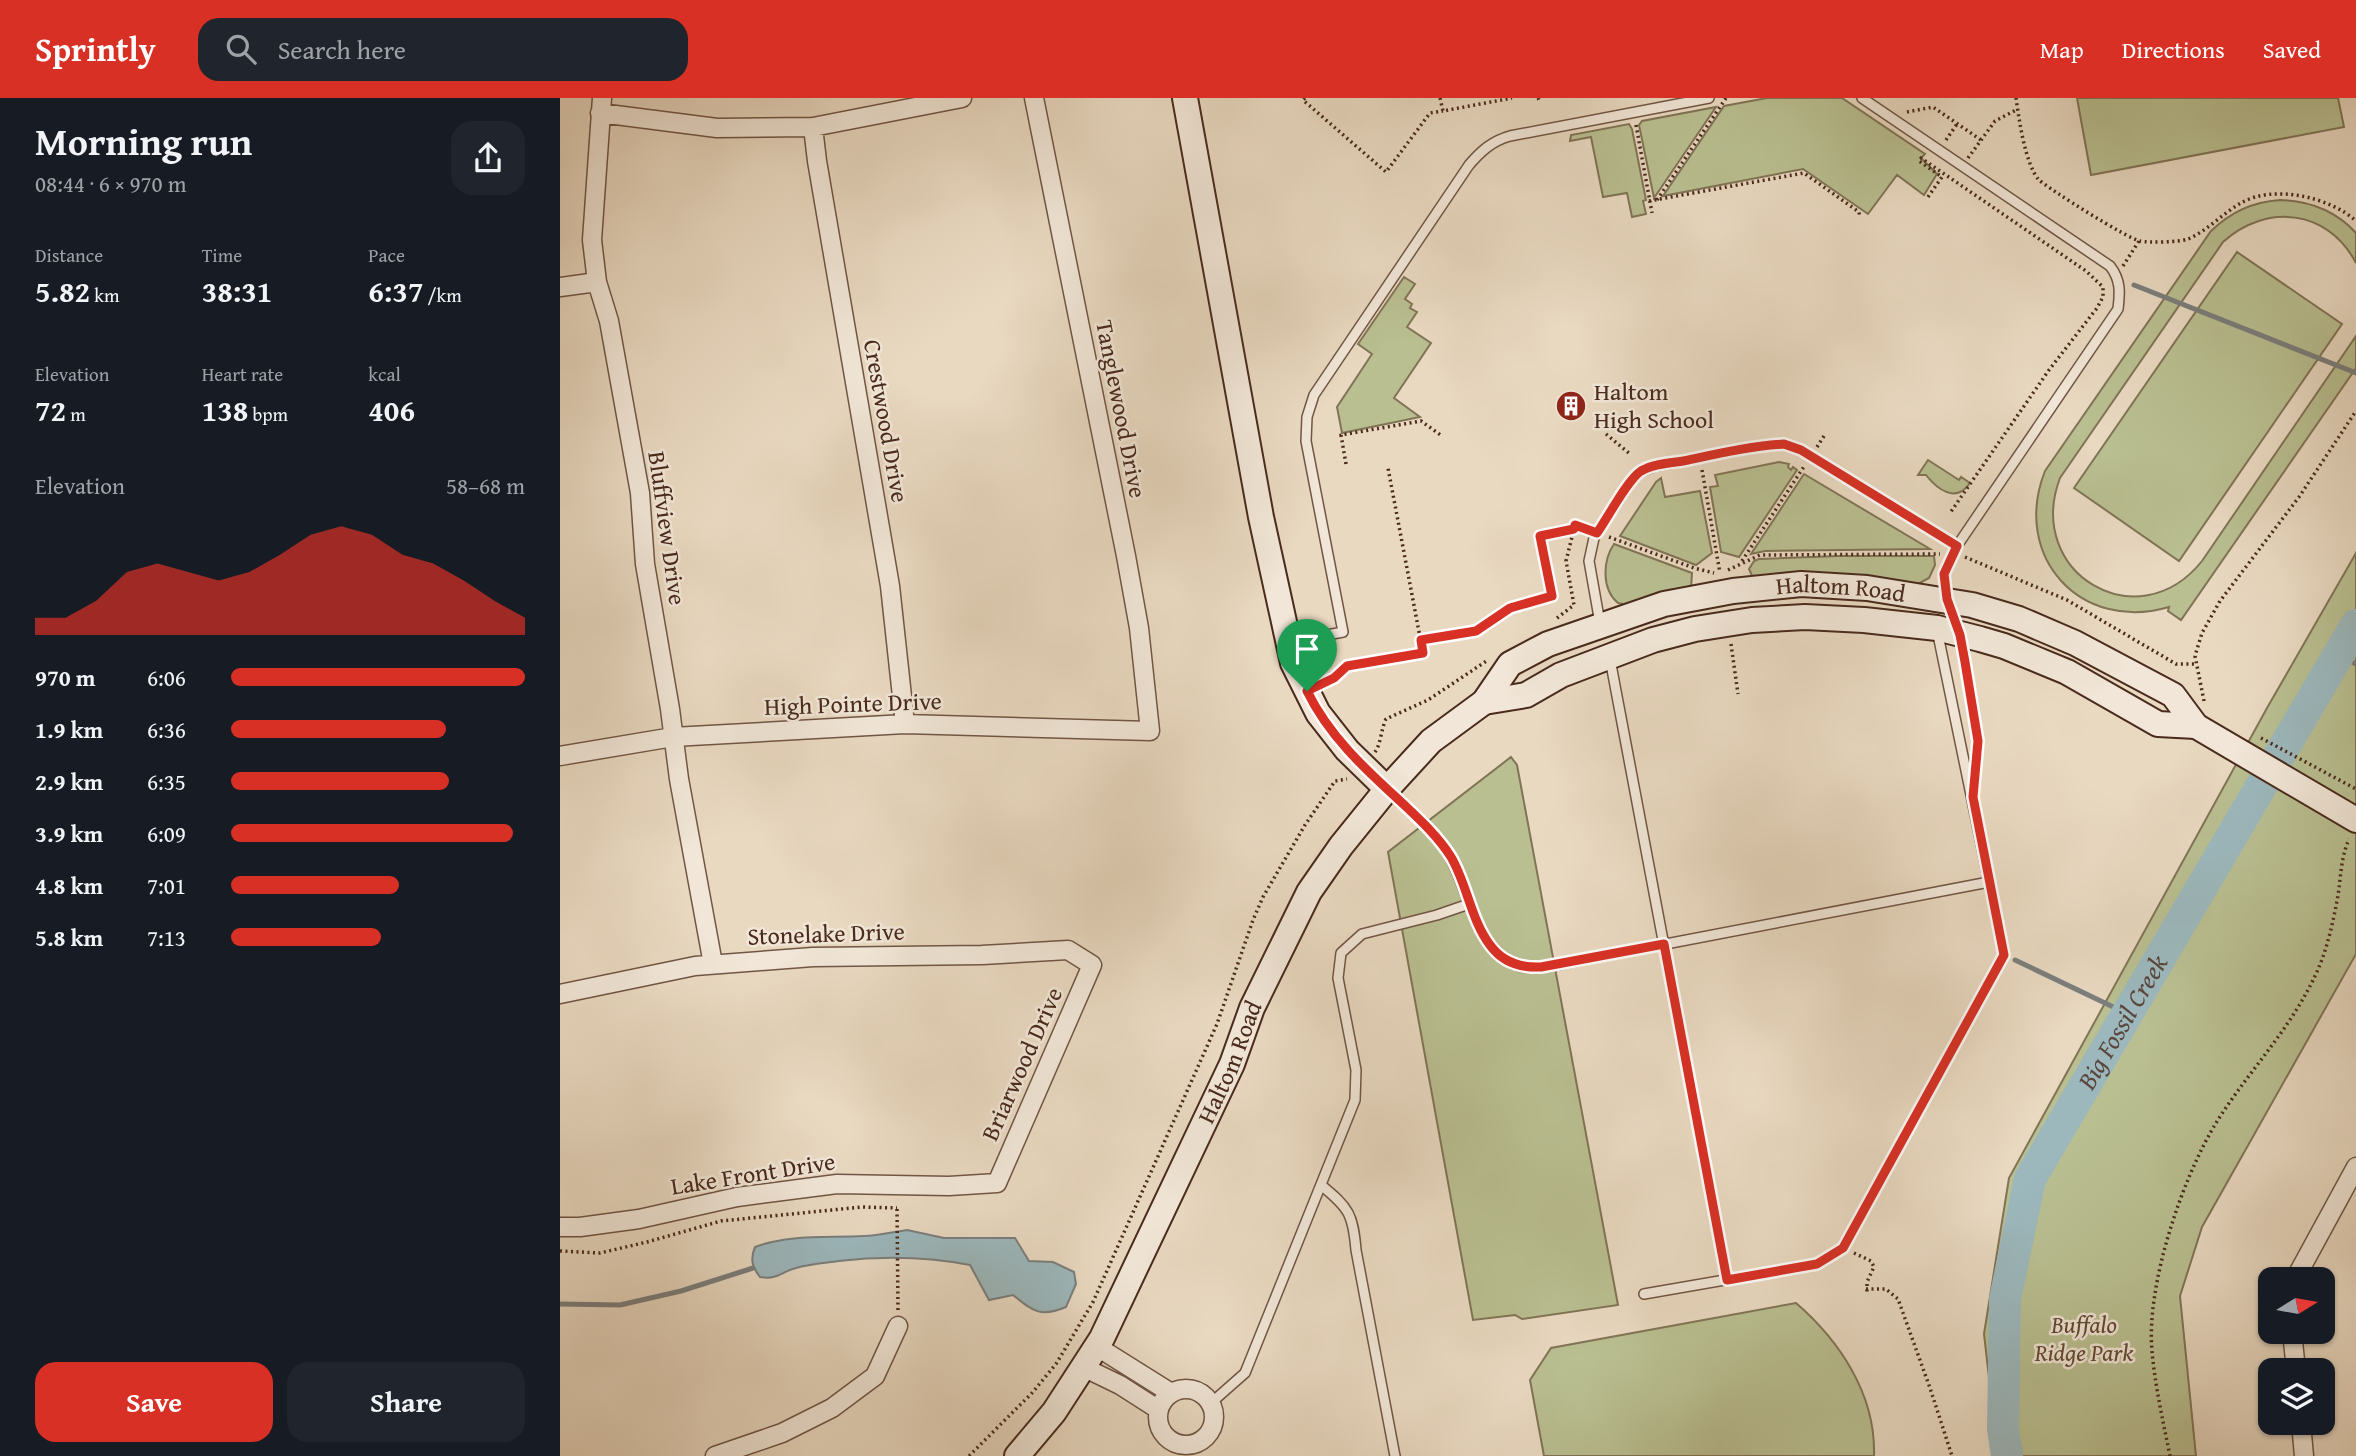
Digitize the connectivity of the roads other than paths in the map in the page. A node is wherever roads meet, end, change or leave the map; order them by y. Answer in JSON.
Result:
{"nodes":[{"id":1,"x":962,"y":98,"type":"edge"},
{"id":2,"x":1034,"y":98,"type":"edge"},
{"id":3,"x":1185,"y":98,"type":"edge"},
{"id":4,"x":1709,"y":98,"type":"edge"},
{"id":5,"x":1862,"y":98,"type":"edge"},
{"id":6,"x":601,"y":106,"type":"edge"},
{"id":7,"x":813,"y":127,"type":"junction"},
{"id":8,"x":597,"y":282,"type":"junction"},
{"id":9,"x":560,"y":287,"type":"edge"},
{"id":10,"x":1957,"y":546,"type":"junction"},
{"id":11,"x":1947,"y":599,"type":"junction"},
{"id":12,"x":1600,"y":624,"type":"junction"},
{"id":13,"x":1949,"y":631,"type":"junction"},
{"id":14,"x":1289,"y":642,"type":"junction"},
{"id":15,"x":1609,"y":657,"type":"junction"},
{"id":16,"x":1484,"y":702,"type":"junction"},
{"id":17,"x":2201,"y":717,"type":"junction"},
{"id":18,"x":905,"y":724,"type":"junction"},
{"id":19,"x":1150,"y":731,"type":"joint"},
{"id":20,"x":673,"y":737,"type":"junction"},
{"id":21,"x":560,"y":756,"type":"edge"},
{"id":22,"x":1387,"y":789,"type":"junction"},
{"id":23,"x":1973,"y":797,"type":"junction"},
{"id":24,"x":2354,"y":827,"type":"edge"},
{"id":25,"x":1989,"y":882,"type":"junction"},
{"id":26,"x":1469,"y":904,"type":"junction"},
{"id":27,"x":1664,"y":944,"type":"junction"},
{"id":28,"x":713,"y":964,"type":"junction"},
{"id":29,"x":1092,"y":965,"type":"joint"},
{"id":30,"x":560,"y":994,"type":"edge"},
{"id":31,"x":2356,"y":1167,"type":"edge"},
{"id":32,"x":997,"y":1183,"type":"joint"},
{"id":33,"x":1321,"y":1185,"type":"junction"},
{"id":34,"x":560,"y":1227,"type":"edge"},
{"id":35,"x":2302,"y":1267,"type":"edge"},
{"id":36,"x":1727,"y":1280,"type":"junction"},
{"id":37,"x":1644,"y":1294,"type":"dead end"},
{"id":38,"x":898,"y":1326,"type":"dead end"},
{"id":39,"x":1096,"y":1346,"type":"junction"},
{"id":40,"x":1083,"y":1367,"type":"junction"},
{"id":41,"x":1171,"y":1393,"type":"junction"},
{"id":42,"x":1211,"y":1403,"type":"junction"},
{"id":43,"x":1158,"y":1410,"type":"junction"},
{"id":44,"x":2302,"y":1435,"type":"edge"},
{"id":45,"x":1175,"y":1450,"type":"edge"},
{"id":46,"x":715,"y":1456,"type":"edge"},
{"id":47,"x":1017,"y":1456,"type":"edge"},
{"id":48,"x":1395,"y":1456,"type":"edge"},
{"id":49,"x":2304,"y":1456,"type":"edge"}],
"edges":[{"from":1,"to":7,"type":"street"},
{"from":2,"to":19,"type":"street","name":"Tanglewood Drive"},
{"from":3,"to":14,"type":"main road"},
{"from":4,"to":14,"type":"lane"},
{"from":5,"to":10,"type":"lane"},
{"from":6,"to":7,"type":"street"},
{"from":6,"to":8,"type":"street","name":"Bluffview Drive"},
{"from":7,"to":18,"type":"street","name":"Crestwood Drive"},
{"from":8,"to":9,"type":"street"},
{"from":8,"to":20,"type":"street","name":"Bluffview Drive"},
{"from":10,"to":11,"type":"lane"},
{"from":10,"to":12,"type":"lane"},
{"from":11,"to":12,"type":"main road","name":"Haltom Road"},
{"from":11,"to":13,"type":"main road"},
{"from":11,"to":17,"type":"main road","name":"Haltom Road"},
{"from":12,"to":15,"type":"main road"},
{"from":12,"to":16,"type":"main road","name":"Haltom Road"},
{"from":13,"to":15,"type":"main road","name":"Haltom Road"},
{"from":13,"to":17,"type":"main road","name":"Haltom Road"},
{"from":13,"to":23,"type":"lane"},
{"from":13,"to":23,"type":"lane"},
{"from":14,"to":22,"type":"main road"},
{"from":15,"to":16,"type":"main road","name":"Haltom Road"},
{"from":15,"to":27,"type":"lane"},
{"from":16,"to":22,"type":"main road","name":"Haltom Road"},
{"from":17,"to":24,"type":"main road","name":"Haltom Road"},
{"from":18,"to":19,"type":"street","name":"High Pointe Drive"},
{"from":18,"to":20,"type":"street","name":"High Pointe Drive"},
{"from":20,"to":21,"type":"street","name":"High Pointe Drive"},
{"from":20,"to":28,"type":"street","name":"Bluffview Drive"},
{"from":22,"to":26,"type":"lane"},
{"from":22,"to":39,"type":"main road","name":"Haltom Road"},
{"from":23,"to":25,"type":"lane"},
{"from":25,"to":27,"type":"lane"},
{"from":25,"to":36,"type":"lane"},
{"from":26,"to":27,"type":"lane"},
{"from":26,"to":33,"type":"lane"},
{"from":27,"to":36,"type":"lane"},
{"from":28,"to":29,"type":"street","name":"Stonelake Drive"},
{"from":28,"to":30,"type":"street","name":"Stonelake Drive"},
{"from":29,"to":32,"type":"street","name":"Briarwood Drive"},
{"from":31,"to":35,"type":"street"},
{"from":32,"to":34,"type":"street","name":"Lake Front Drive"},
{"from":33,"to":42,"type":"lane"},
{"from":33,"to":48,"type":"lane"},
{"from":36,"to":37,"type":"lane"},
{"from":38,"to":46,"type":"street"},
{"from":39,"to":40,"type":"main road","name":"Haltom Road"},
{"from":39,"to":41,"type":"street"},
{"from":40,"to":43,"type":"street"},
{"from":40,"to":47,"type":"main road","name":"Haltom Road"},
{"from":41,"to":42,"type":"street"},
{"from":41,"to":43,"type":"street"},
{"from":42,"to":45,"type":"street"},
{"from":43,"to":45,"type":"street"},
{"from":44,"to":49,"type":"street"}]}
